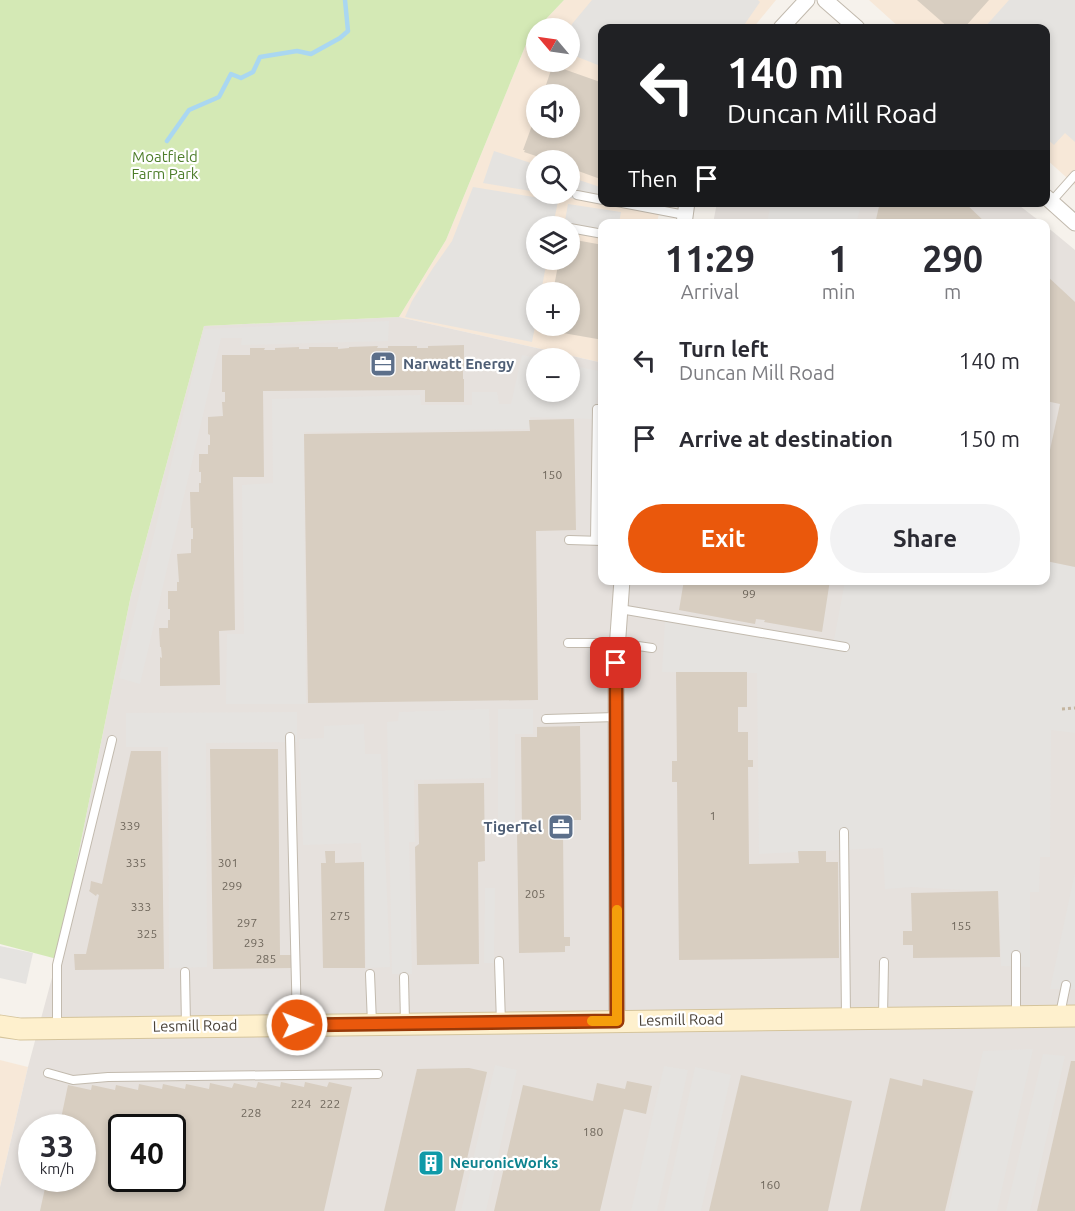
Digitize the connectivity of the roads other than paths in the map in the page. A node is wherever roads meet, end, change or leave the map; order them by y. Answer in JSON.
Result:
{"nodes":[{"id":1,"x":807,"y":0,"type":"edge"},
{"id":2,"x":825,"y":0,"type":"edge"},
{"id":3,"x":785,"y":24,"type":"edge"},
{"id":4,"x":852,"y":24,"type":"edge"},
{"id":5,"x":1075,"y":175,"type":"edge"},
{"id":6,"x":580,"y":196,"type":"edge"},
{"id":7,"x":1050,"y":198,"type":"edge"},
{"id":8,"x":598,"y":199,"type":"edge"},
{"id":9,"x":1050,"y":202,"type":"edge"},
{"id":10,"x":645,"y":207,"type":"edge"},
{"id":11,"x":685,"y":214,"type":"edge"},
{"id":12,"x":1075,"y":223,"type":"edge"},
{"id":13,"x":580,"y":230,"type":"edge"},
{"id":14,"x":598,"y":233,"type":"edge"},
{"id":15,"x":598,"y":409,"type":"edge"},
{"id":16,"x":598,"y":475,"type":"edge"},
{"id":17,"x":569,"y":540,"type":"dead end"},
{"id":18,"x":598,"y":541,"type":"edge"},
{"id":19,"x":622,"y":585,"type":"edge"},
{"id":20,"x":620,"y":609,"type":"junction"},
{"id":21,"x":568,"y":643,"type":"dead end"},
{"id":22,"x":617,"y":643,"type":"junction"},
{"id":23,"x":845,"y":647,"type":"dead end"},
{"id":24,"x":652,"y":648,"type":"dead end"},
{"id":25,"x":616,"y":717,"type":"junction"},
{"id":26,"x":546,"y":719,"type":"dead end"},
{"id":27,"x":290,"y":737,"type":"dead end"},
{"id":28,"x":112,"y":740,"type":"dead end"},
{"id":29,"x":844,"y":832,"type":"dead end"},
{"id":30,"x":1016,"y":955,"type":"dead end"},
{"id":31,"x":499,"y":961,"type":"dead end"},
{"id":32,"x":884,"y":962,"type":"dead end"},
{"id":33,"x":185,"y":972,"type":"dead end"},
{"id":34,"x":370,"y":974,"type":"dead end"},
{"id":35,"x":404,"y":976,"type":"dead end"},
{"id":36,"x":1066,"y":985,"type":"dead end"},
{"id":37,"x":1016,"y":1016,"type":"junction"},
{"id":38,"x":1067,"y":1016,"type":"edge"},
{"id":39,"x":846,"y":1018,"type":"junction"},
{"id":40,"x":883,"y":1018,"type":"junction"},
{"id":41,"x":617,"y":1021,"type":"junction"},
{"id":42,"x":501,"y":1023,"type":"junction"},
{"id":43,"x":372,"y":1024,"type":"junction"},
{"id":44,"x":405,"y":1024,"type":"junction"},
{"id":45,"x":297,"y":1025,"type":"junction"},
{"id":46,"x":0,"y":1026,"type":"edge"},
{"id":47,"x":186,"y":1027,"type":"junction"},
{"id":48,"x":57,"y":1028,"type":"junction"},
{"id":49,"x":48,"y":1073,"type":"dead end"},
{"id":50,"x":378,"y":1074,"type":"dead end"}],
"edges":[{"from":1,"to":3,"type":"street"},
{"from":2,"to":4,"type":"street"},
{"from":5,"to":7,"type":"lane"},
{"from":6,"to":8,"type":"lane"},
{"from":9,"to":12,"type":"street"},
{"from":10,"to":11,"type":"lane"},
{"from":13,"to":14,"type":"lane"},
{"from":15,"to":16,"type":"lane"},
{"from":17,"to":18,"type":"lane"},
{"from":19,"to":20,"type":"street"},
{"from":20,"to":22,"type":"street"},
{"from":20,"to":23,"type":"lane"},
{"from":21,"to":22,"type":"lane"},
{"from":22,"to":24,"type":"lane"},
{"from":22,"to":25,"type":"street"},
{"from":25,"to":26,"type":"lane"},
{"from":25,"to":41,"type":"street"},
{"from":27,"to":45,"type":"lane"},
{"from":28,"to":48,"type":"lane"},
{"from":29,"to":39,"type":"lane"},
{"from":30,"to":37,"type":"lane"},
{"from":31,"to":42,"type":"lane"},
{"from":32,"to":40,"type":"lane"},
{"from":33,"to":47,"type":"lane"},
{"from":34,"to":43,"type":"lane"},
{"from":35,"to":44,"type":"lane"},
{"from":36,"to":38,"type":"lane"},
{"from":37,"to":38,"type":"street","name":"Lesmill Road"},
{"from":37,"to":40,"type":"street","name":"Lesmill Road"},
{"from":39,"to":40,"type":"street","name":"Lesmill Road"},
{"from":39,"to":41,"type":"street","name":"Lesmill Road"},
{"from":41,"to":42,"type":"street","name":"Lesmill Road"},
{"from":42,"to":44,"type":"street","name":"Lesmill Road"},
{"from":43,"to":44,"type":"street","name":"Lesmill Road"},
{"from":43,"to":45,"type":"street","name":"Lesmill Road"},
{"from":45,"to":47,"type":"street","name":"Lesmill Road"},
{"from":46,"to":48,"type":"street","name":"Lesmill Road"},
{"from":47,"to":48,"type":"street","name":"Lesmill Road"},
{"from":49,"to":50,"type":"lane"}]}
